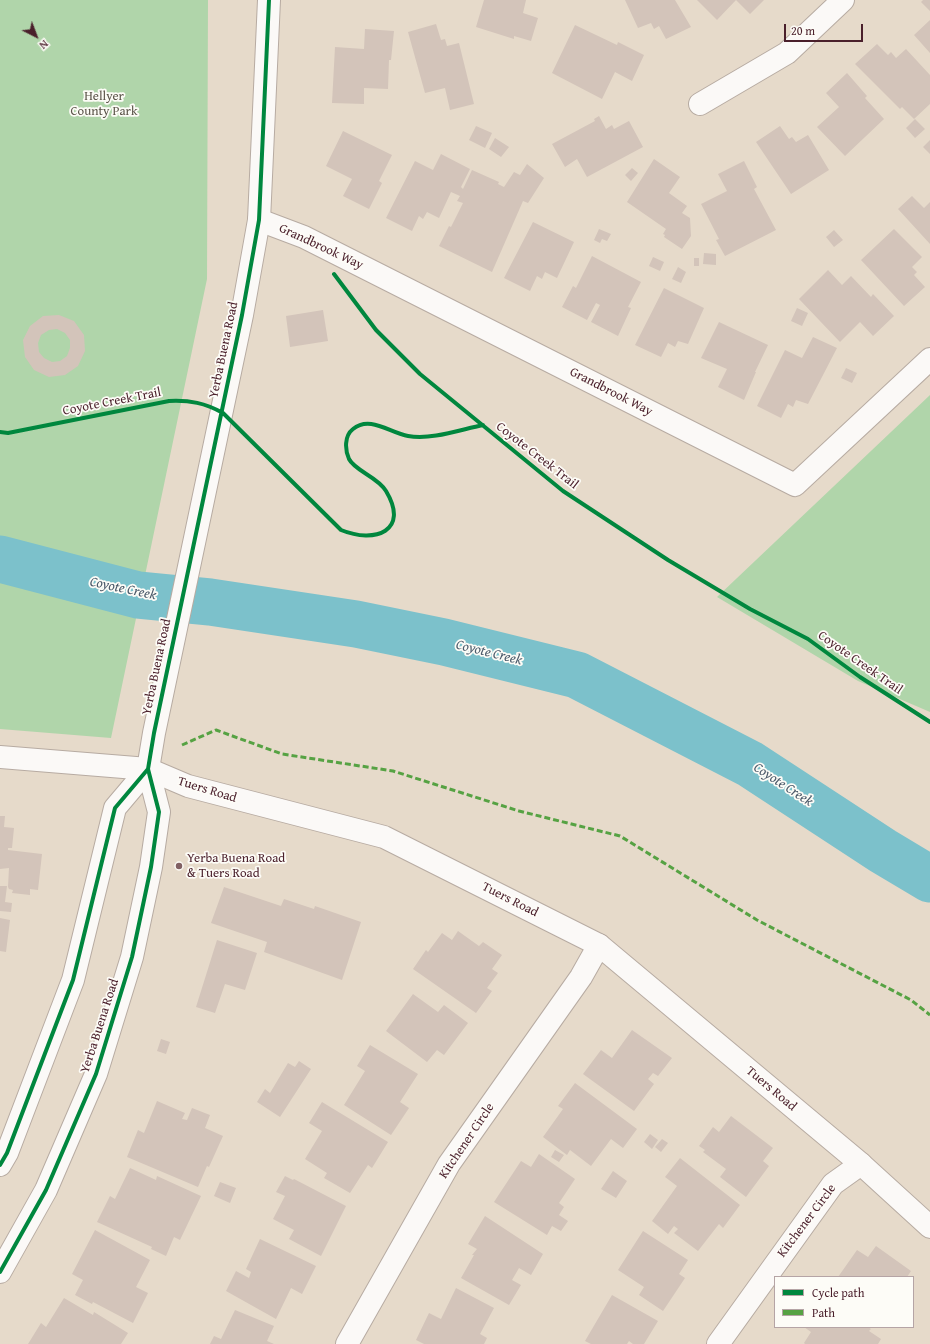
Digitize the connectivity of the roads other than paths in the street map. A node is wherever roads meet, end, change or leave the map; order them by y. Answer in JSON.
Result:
{"nodes":[{"id":1,"x":269,"y":0,"type":"edge"},
{"id":2,"x":843,"y":0,"type":"edge"},
{"id":3,"x":700,"y":104,"type":"dead end"},
{"id":4,"x":259,"y":220,"type":"junction"},
{"id":5,"x":930,"y":359,"type":"edge"},
{"id":6,"x":0,"y":757,"type":"edge"},
{"id":7,"x":148,"y":769,"type":"junction"},
{"id":8,"x":599,"y":945,"type":"junction"},
{"id":9,"x":2,"y":1156,"type":"edge"},
{"id":10,"x":861,"y":1164,"type":"junction"},
{"id":11,"x":930,"y":1228,"type":"edge"},
{"id":12,"x":0,"y":1272,"type":"edge"},
{"id":13,"x":347,"y":1344,"type":"edge"},
{"id":14,"x":718,"y":1344,"type":"edge"}],
"edges":[{"from":1,"to":4,"type":"street","name":"Yerba Buena Road"},
{"from":2,"to":3,"type":"street"},
{"from":4,"to":5,"type":"street","name":"Grandbrook Way"},
{"from":4,"to":7,"type":"street","name":"Yerba Buena Road"},
{"from":6,"to":7,"type":"street","name":"Tuers Road"},
{"from":7,"to":8,"type":"street","name":"Tuers Road"},
{"from":7,"to":9,"type":"street"},
{"from":7,"to":12,"type":"street","name":"Yerba Buena Road"},
{"from":8,"to":10,"type":"street","name":"Tuers Road"},
{"from":8,"to":13,"type":"street","name":"Kitchener Circle"},
{"from":10,"to":11,"type":"street","name":"Tuers Road"},
{"from":10,"to":14,"type":"street","name":"Kitchener Circle"}]}
